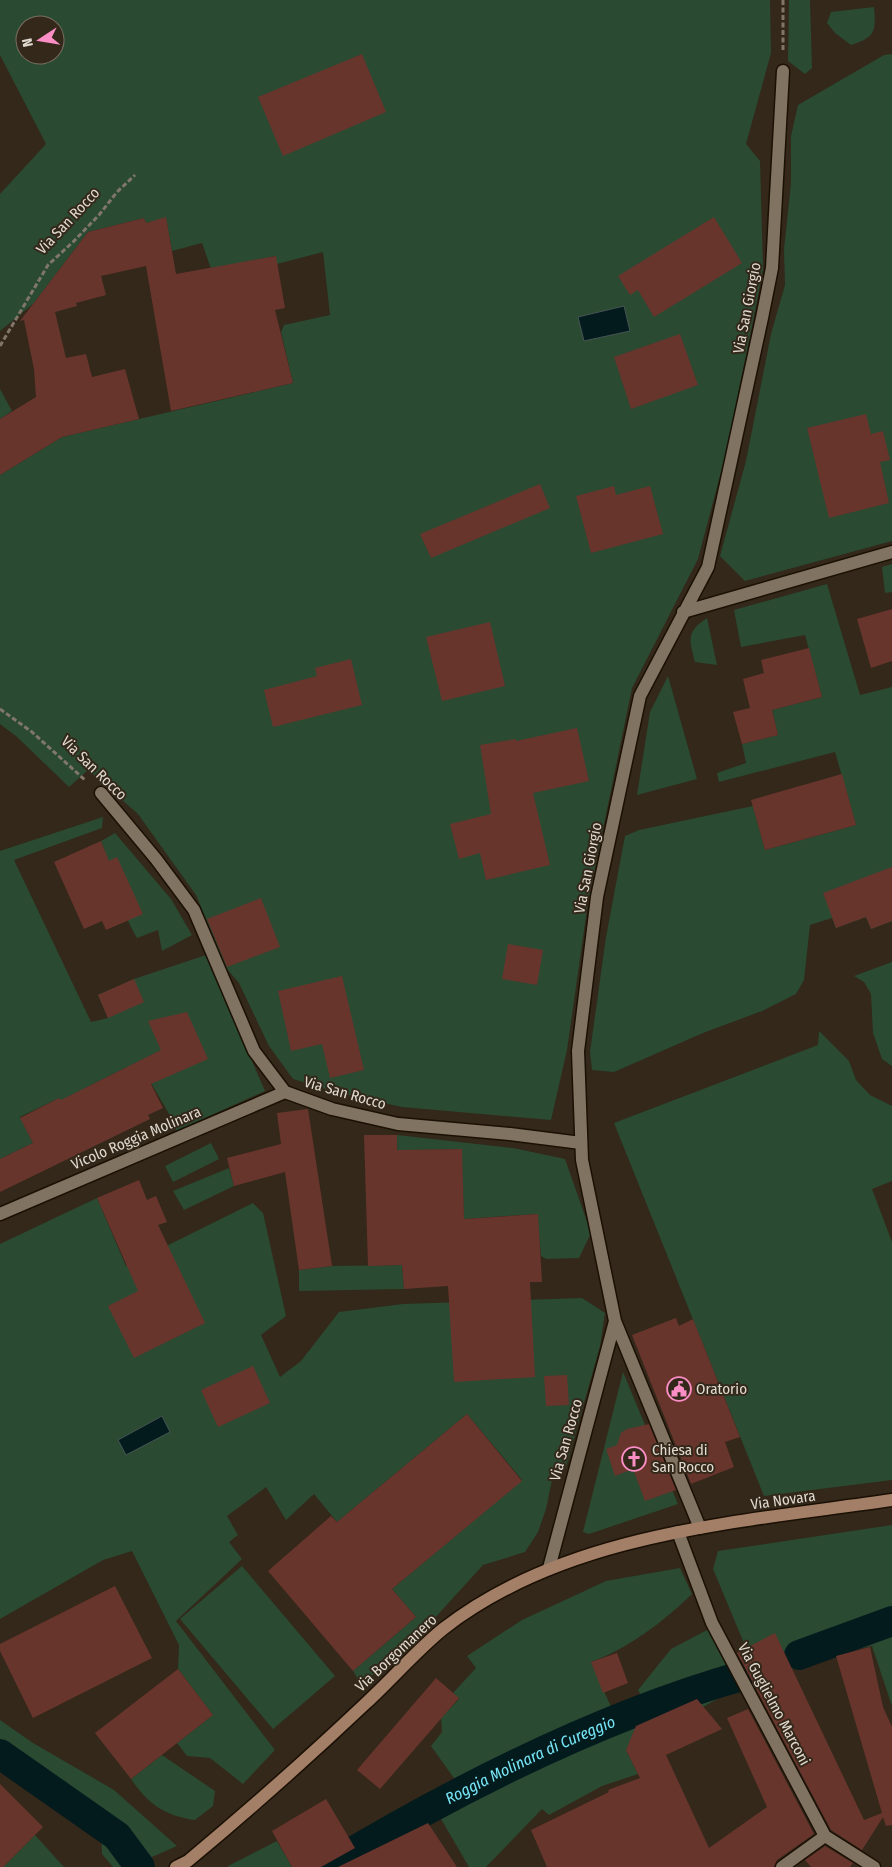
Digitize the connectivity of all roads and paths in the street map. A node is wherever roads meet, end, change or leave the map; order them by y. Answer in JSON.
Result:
{"nodes":[{"id":1,"x":783,"y":0,"type":"edge"},
{"id":2,"x":783,"y":71,"type":"joint"},
{"id":3,"x":135,"y":175,"type":"dead end"},
{"id":4,"x":0,"y":346,"type":"edge"},
{"id":5,"x":892,"y":552,"type":"edge"},
{"id":6,"x":684,"y":612,"type":"junction"},
{"id":7,"x":0,"y":709,"type":"edge"},
{"id":8,"x":101,"y":793,"type":"joint"},
{"id":9,"x":285,"y":1092,"type":"junction"},
{"id":10,"x":581,"y":1143,"type":"junction"},
{"id":11,"x":0,"y":1214,"type":"edge"},
{"id":12,"x":615,"y":1321,"type":"junction"},
{"id":13,"x":892,"y":1500,"type":"edge"},
{"id":14,"x":700,"y":1528,"type":"junction"},
{"id":15,"x":678,"y":1532,"type":"junction"},
{"id":16,"x":549,"y":1568,"type":"junction"},
{"id":17,"x":825,"y":1836,"type":"junction"},
{"id":18,"x":186,"y":1865,"type":"edge"},
{"id":19,"x":782,"y":1867,"type":"edge"},
{"id":20,"x":874,"y":1867,"type":"edge"}],
"edges":[{"from":1,"to":2,"type":"path"},
{"from":2,"to":6,"type":"street","name":"Via San Giorgio"},
{"from":3,"to":4,"type":"path","name":"Via San Rocco"},
{"from":5,"to":6,"type":"street"},
{"from":6,"to":10,"type":"street","name":"Via San Giorgio"},
{"from":7,"to":8,"type":"path","name":"Via San Rocco"},
{"from":8,"to":9,"type":"street","name":"Via San Rocco"},
{"from":9,"to":10,"type":"street","name":"Via San Rocco"},
{"from":9,"to":11,"type":"street","name":"Vicolo Roggia Molinara"},
{"from":10,"to":12,"type":"street","name":"Via San Rocco"},
{"from":12,"to":14,"type":"street","name":"Via San Rocco"},
{"from":12,"to":16,"type":"street","name":"Via San Rocco"},
{"from":13,"to":14,"type":"main road","name":"Via Novara"},
{"from":14,"to":15,"type":"main road","name":"Via Novara"},
{"from":15,"to":16,"type":"main road","name":"Via Borgomanero"},
{"from":15,"to":17,"type":"street","name":"Via Guglielmo Marconi"},
{"from":16,"to":18,"type":"main road","name":"Via Borgomanero"},
{"from":17,"to":19,"type":"street"},
{"from":17,"to":20,"type":"street","name":"Via Guglielmo Marconi"}]}
